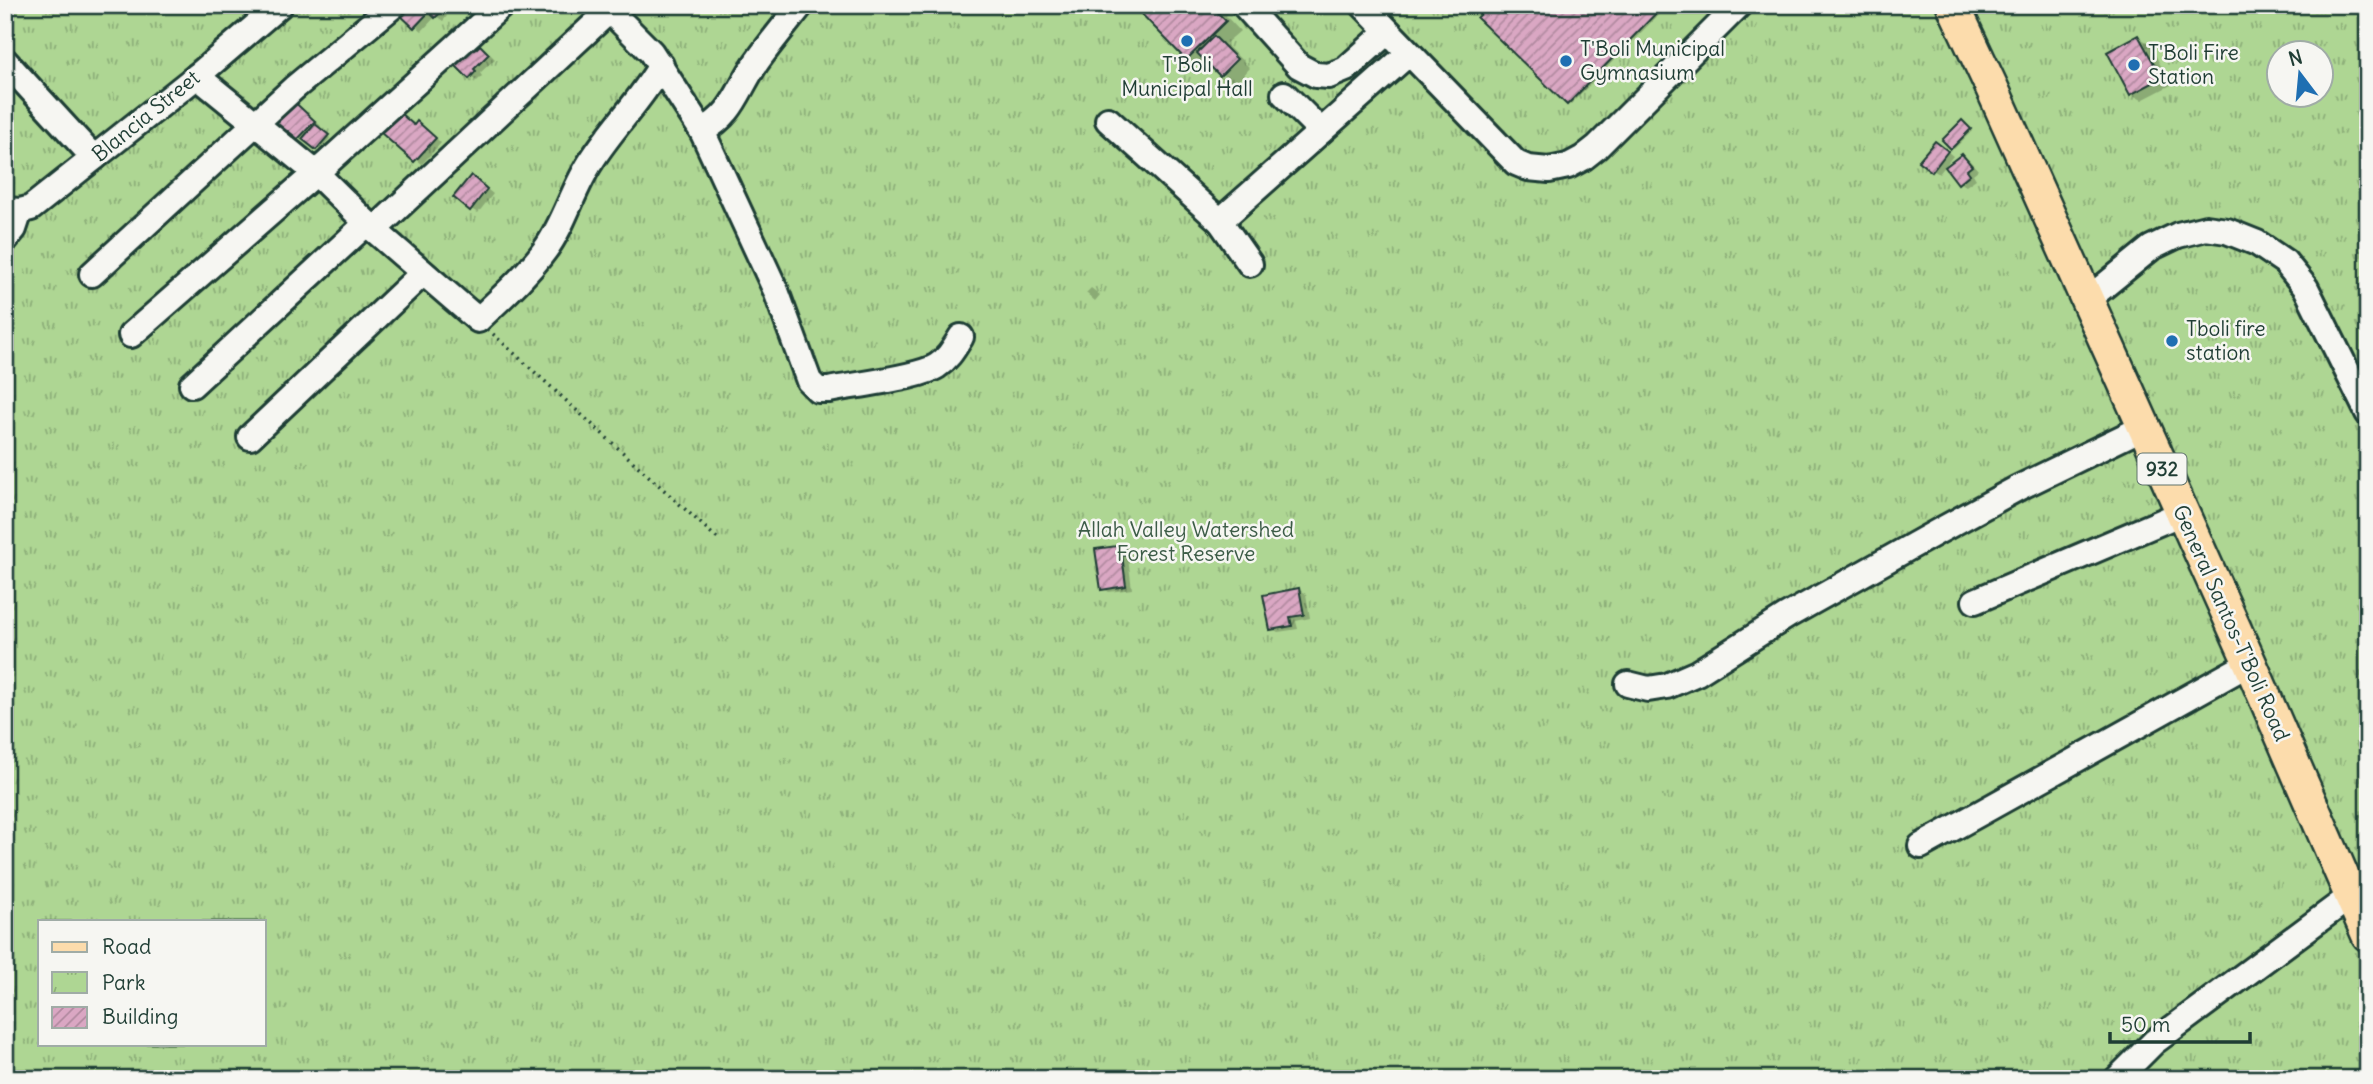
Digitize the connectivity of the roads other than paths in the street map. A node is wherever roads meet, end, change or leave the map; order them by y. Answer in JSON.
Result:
{"nodes":[{"id":1,"x":280,"y":5,"type":"edge"},
{"id":2,"x":394,"y":5,"type":"edge"},
{"id":3,"x":502,"y":5,"type":"edge"},
{"id":4,"x":801,"y":5,"type":"edge"},
{"id":5,"x":1244,"y":5,"type":"edge"},
{"id":6,"x":1363,"y":5,"type":"edge"},
{"id":7,"x":1739,"y":5,"type":"edge"},
{"id":8,"x":1953,"y":5,"type":"edge"},
{"id":9,"x":607,"y":8,"type":"edge"},
{"id":10,"x":1387,"y":32,"type":"junction"},
{"id":11,"x":1408,"y":54,"type":"junction"},
{"id":12,"x":5,"y":61,"type":"edge"},
{"id":13,"x":661,"y":65,"type":"junction"},
{"id":14,"x":197,"y":76,"type":"junction"},
{"id":15,"x":1284,"y":94,"type":"dead end"},
{"id":16,"x":1108,"y":120,"type":"dead end"},
{"id":17,"x":257,"y":125,"type":"junction"},
{"id":18,"x":702,"y":131,"type":"junction"},
{"id":19,"x":1321,"y":131,"type":"junction"},
{"id":20,"x":94,"y":158,"type":"junction"},
{"id":21,"x":316,"y":173,"type":"junction"},
{"id":22,"x":13,"y":211,"type":"edge"},
{"id":23,"x":1220,"y":221,"type":"junction"},
{"id":24,"x":370,"y":226,"type":"junction"},
{"id":25,"x":5,"y":240,"type":"edge"},
{"id":26,"x":1250,"y":264,"type":"dead end"},
{"id":27,"x":423,"y":273,"type":"junction"},
{"id":28,"x":92,"y":274,"type":"dead end"},
{"id":29,"x":2087,"y":300,"type":"junction"},
{"id":30,"x":131,"y":335,"type":"dead end"},
{"id":31,"x":961,"y":337,"type":"dead end"},
{"id":32,"x":192,"y":385,"type":"dead end"},
{"id":33,"x":2368,"y":413,"type":"edge"},
{"id":34,"x":2144,"y":427,"type":"junction"},
{"id":35,"x":250,"y":437,"type":"dead end"},
{"id":36,"x":2182,"y":513,"type":"junction"},
{"id":37,"x":1975,"y":601,"type":"dead end"},
{"id":38,"x":2250,"y":663,"type":"junction"},
{"id":39,"x":1628,"y":684,"type":"dead end"},
{"id":40,"x":1921,"y":846,"type":"dead end"},
{"id":41,"x":2351,"y":896,"type":"junction"},
{"id":42,"x":2368,"y":935,"type":"edge"},
{"id":43,"x":2117,"y":1079,"type":"edge"}],
"edges":[{"from":1,"to":14,"type":"street","name":"Blancia Street"},
{"from":2,"to":17,"type":"street"},
{"from":3,"to":21,"type":"street"},
{"from":4,"to":18,"type":"street"},
{"from":5,"to":10,"type":"street"},
{"from":6,"to":10,"type":"street"},
{"from":7,"to":11,"type":"street"},
{"from":8,"to":29,"type":"main road","name":"General Santos-T'Boli Road","number":"932"},
{"from":9,"to":13,"type":"street"},
{"from":9,"to":24,"type":"street"},
{"from":10,"to":11,"type":"street"},
{"from":11,"to":19,"type":"street"},
{"from":12,"to":20,"type":"street"},
{"from":13,"to":18,"type":"street"},
{"from":13,"to":27,"type":"street"},
{"from":14,"to":17,"type":"street"},
{"from":14,"to":20,"type":"street","name":"Blancia Street"},
{"from":15,"to":19,"type":"street"},
{"from":16,"to":23,"type":"street"},
{"from":17,"to":21,"type":"street"},
{"from":17,"to":28,"type":"street"},
{"from":18,"to":31,"type":"street"},
{"from":19,"to":23,"type":"street"},
{"from":20,"to":22,"type":"street","name":"Blancia Street"},
{"from":21,"to":24,"type":"street"},
{"from":21,"to":30,"type":"street"},
{"from":22,"to":25,"type":"street"},
{"from":23,"to":26,"type":"street"},
{"from":24,"to":27,"type":"street"},
{"from":24,"to":32,"type":"street"},
{"from":27,"to":35,"type":"street"},
{"from":29,"to":33,"type":"street"},
{"from":29,"to":34,"type":"main road","name":"General Santos-T'Boli Road","number":"932"},
{"from":34,"to":36,"type":"main road","name":"General Santos-T'Boli Road","number":"932"},
{"from":34,"to":39,"type":"street"},
{"from":36,"to":37,"type":"street"},
{"from":36,"to":38,"type":"main road","name":"General Santos-T'Boli Road","number":"932"},
{"from":38,"to":40,"type":"street"},
{"from":38,"to":41,"type":"main road","name":"General Santos-T'Boli Road","number":"932"},
{"from":41,"to":42,"type":"main road","name":"General Santos-T'Boli Road","number":"932"},
{"from":41,"to":43,"type":"street"}]}
